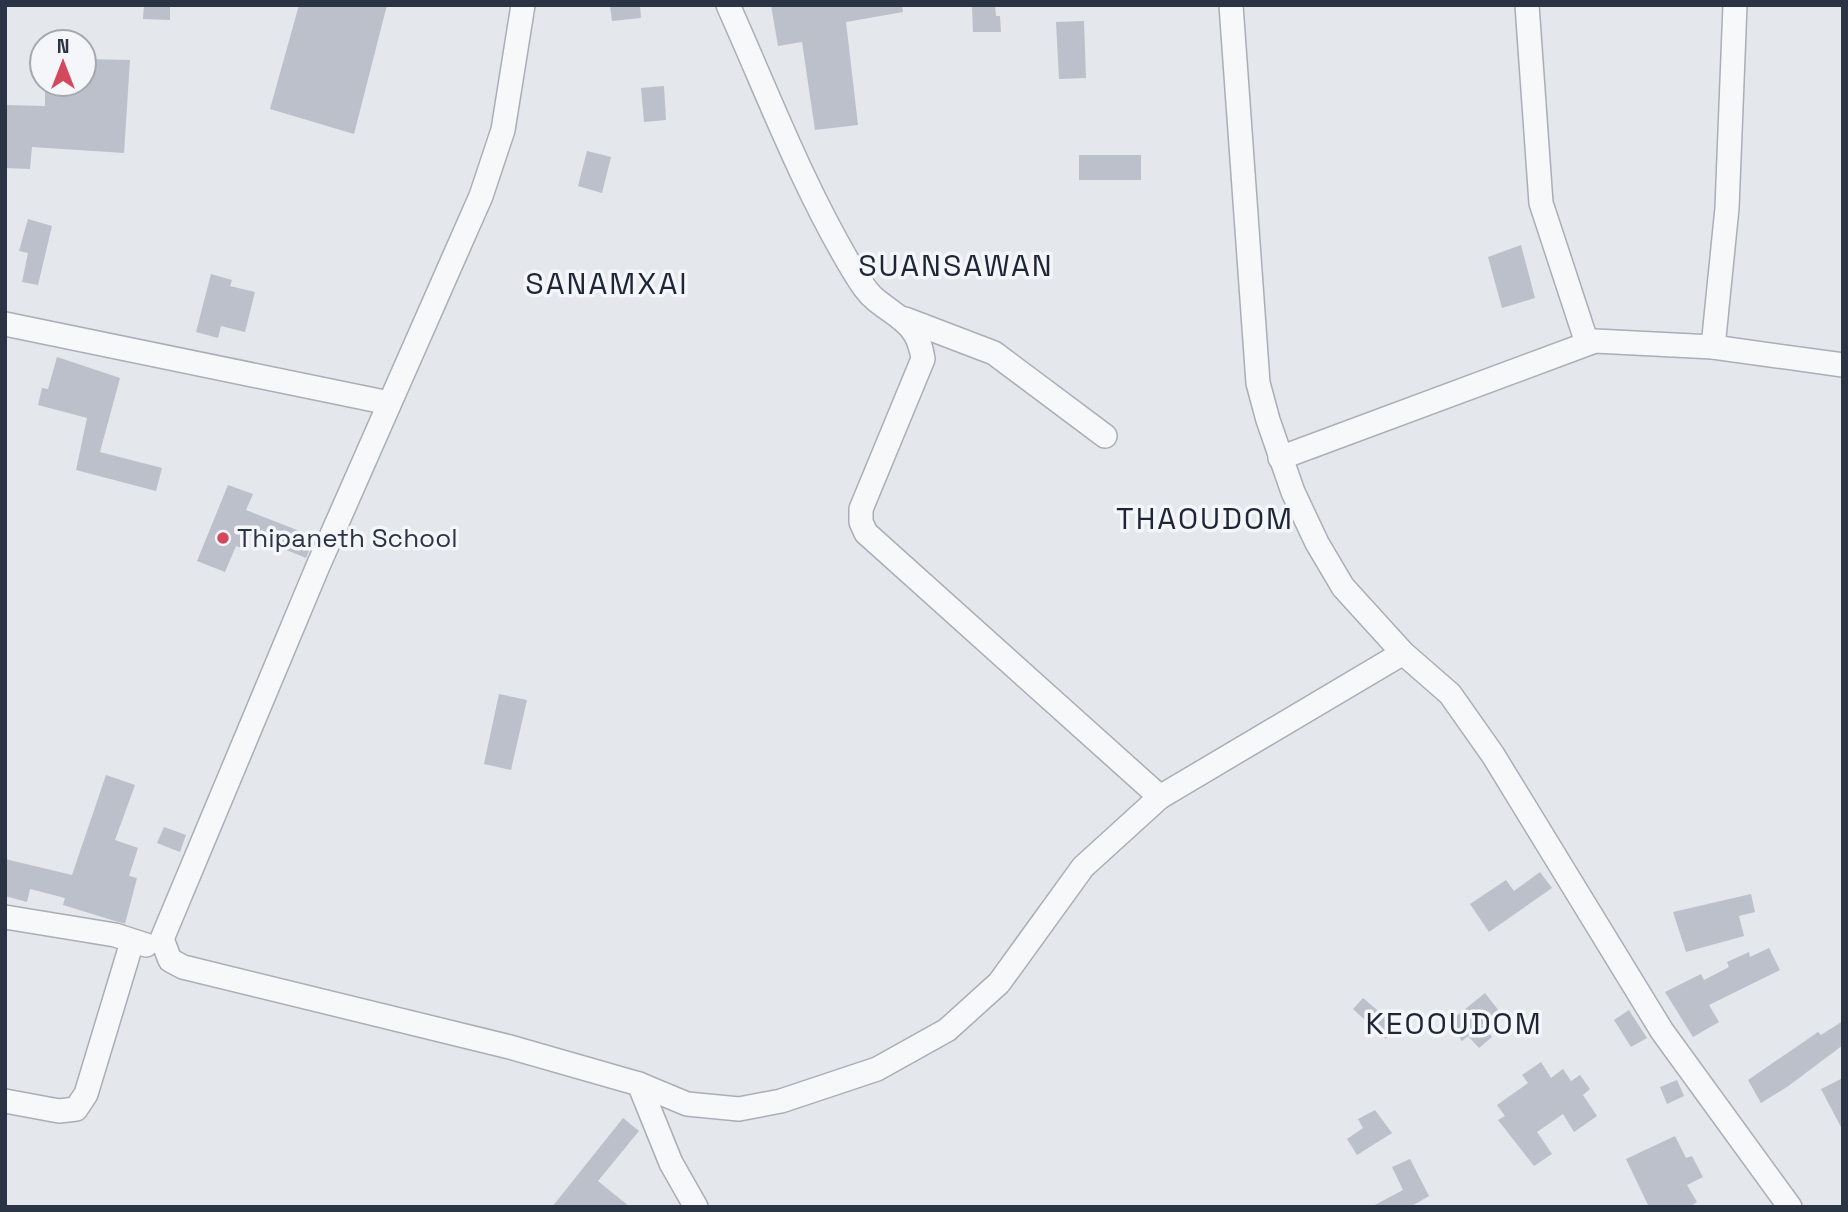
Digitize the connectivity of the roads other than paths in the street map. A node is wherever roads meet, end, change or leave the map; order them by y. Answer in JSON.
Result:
{"nodes":[{"id":1,"x":523,"y":5,"type":"edge"},
{"id":2,"x":728,"y":5,"type":"edge"},
{"id":3,"x":1231,"y":5,"type":"edge"},
{"id":4,"x":1527,"y":5,"type":"edge"},
{"id":5,"x":1735,"y":5,"type":"edge"},
{"id":6,"x":905,"y":319,"type":"junction"},
{"id":7,"x":5,"y":324,"type":"edge"},
{"id":8,"x":1587,"y":343,"type":"junction"},
{"id":9,"x":1713,"y":347,"type":"junction"},
{"id":10,"x":1843,"y":365,"type":"edge"},
{"id":11,"x":389,"y":403,"type":"junction"},
{"id":12,"x":1105,"y":436,"type":"dead end"},
{"id":13,"x":1280,"y":458,"type":"junction"},
{"id":14,"x":1403,"y":653,"type":"junction"},
{"id":15,"x":1160,"y":797,"type":"junction"},
{"id":16,"x":5,"y":916,"type":"edge"},
{"id":17,"x":162,"y":939,"type":"junction"},
{"id":18,"x":132,"y":942,"type":"junction"},
{"id":19,"x":639,"y":1084,"type":"junction"},
{"id":20,"x":5,"y":1101,"type":"edge"},
{"id":21,"x":696,"y":1207,"type":"edge"},
{"id":22,"x":1790,"y":1207,"type":"edge"}],
"edges":[{"from":1,"to":11,"type":"street"},
{"from":2,"to":6,"type":"street"},
{"from":3,"to":13,"type":"street"},
{"from":4,"to":8,"type":"street"},
{"from":5,"to":9,"type":"street"},
{"from":6,"to":12,"type":"street"},
{"from":6,"to":15,"type":"street"},
{"from":7,"to":11,"type":"street"},
{"from":8,"to":9,"type":"street"},
{"from":8,"to":13,"type":"street"},
{"from":9,"to":10,"type":"street"},
{"from":11,"to":17,"type":"street"},
{"from":13,"to":14,"type":"street"},
{"from":14,"to":15,"type":"street"},
{"from":14,"to":22,"type":"street"},
{"from":15,"to":19,"type":"street"},
{"from":16,"to":18,"type":"street"},
{"from":17,"to":18,"type":"street"},
{"from":17,"to":19,"type":"street"},
{"from":18,"to":20,"type":"street"},
{"from":19,"to":21,"type":"street"}]}
